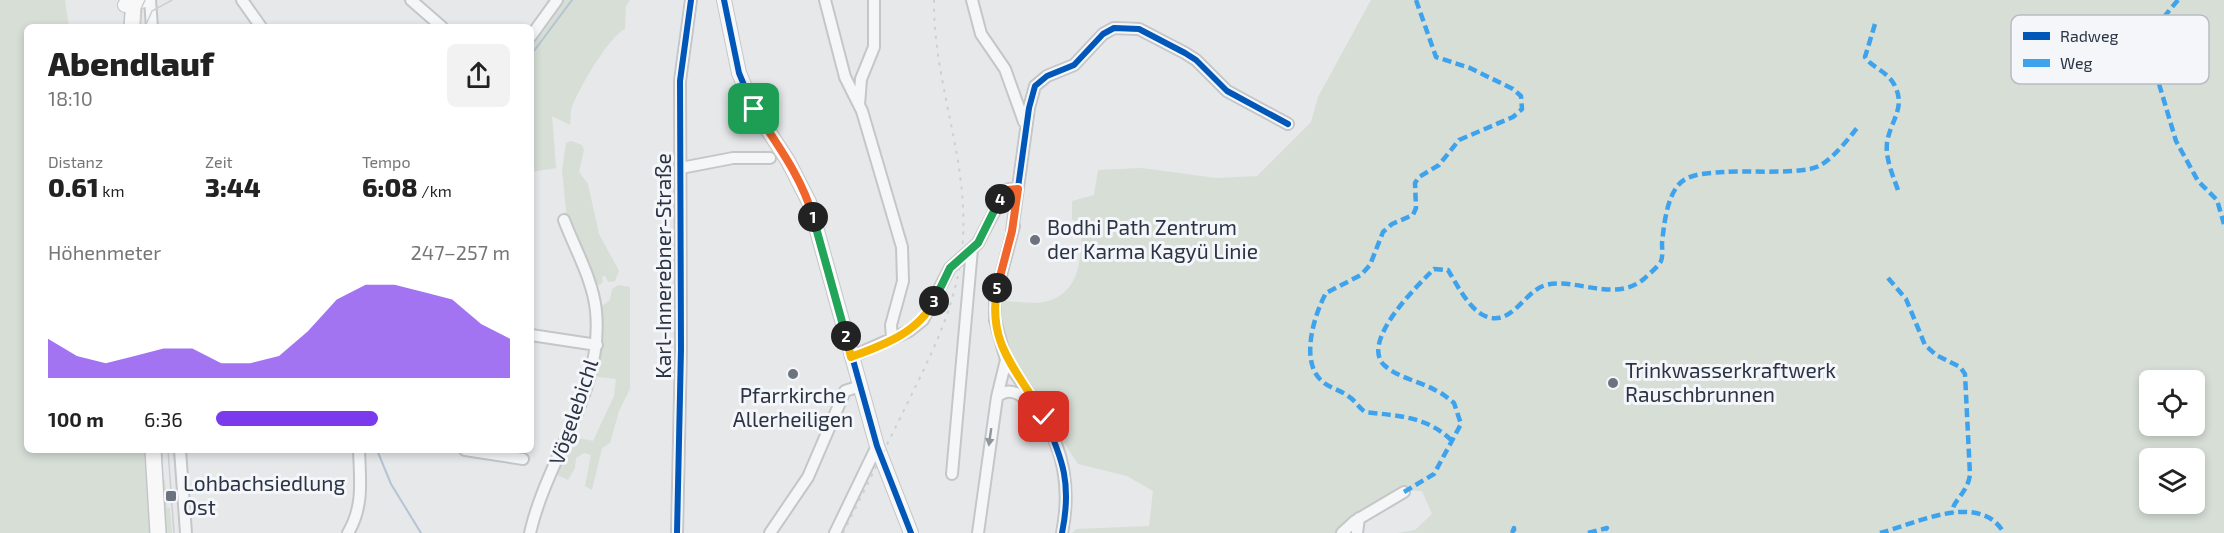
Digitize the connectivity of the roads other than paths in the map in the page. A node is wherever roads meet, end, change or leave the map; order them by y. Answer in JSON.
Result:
{"nodes":[{"id":1,"x":150,"y":0,"type":"edge"},
{"id":2,"x":242,"y":0,"type":"edge"},
{"id":3,"x":411,"y":0,"type":"edge"},
{"id":4,"x":557,"y":0,"type":"edge"},
{"id":5,"x":691,"y":0,"type":"edge"},
{"id":6,"x":724,"y":0,"type":"edge"},
{"id":7,"x":825,"y":0,"type":"edge"},
{"id":8,"x":874,"y":0,"type":"edge"},
{"id":9,"x":972,"y":0,"type":"edge"},
{"id":10,"x":133,"y":2,"type":"edge"},
{"id":11,"x":124,"y":24,"type":"edge"},
{"id":12,"x":132,"y":24,"type":"edge"},
{"id":13,"x":152,"y":24,"type":"edge"},
{"id":14,"x":259,"y":24,"type":"edge"},
{"id":15,"x":439,"y":24,"type":"edge"},
{"id":16,"x":534,"y":32,"type":"edge"},
{"id":17,"x":859,"y":105,"type":"junction"},
{"id":18,"x":1288,"y":124,"type":"dead end"},
{"id":19,"x":1026,"y":127,"type":"junction"},
{"id":20,"x":770,"y":158,"type":"dead end"},
{"id":21,"x":681,"y":168,"type":"junction"},
{"id":22,"x":1018,"y":189,"type":"junction"},
{"id":23,"x":564,"y":220,"type":"dead end"},
{"id":24,"x":1012,"y":231,"type":"junction"},
{"id":25,"x":972,"y":249,"type":"junction"},
{"id":26,"x":534,"y":335,"type":"edge"},
{"id":27,"x":892,"y":338,"type":"junction"},
{"id":28,"x":597,"y":345,"type":"junction"},
{"id":29,"x":851,"y":357,"type":"junction"},
{"id":30,"x":1006,"y":360,"type":"junction"},
{"id":31,"x":860,"y":386,"type":"junction"},
{"id":32,"x":997,"y":397,"type":"junction"},
{"id":33,"x":1044,"y":417,"type":"junction"},
{"id":34,"x":877,"y":446,"type":"junction"},
{"id":35,"x":153,"y":453,"type":"edge"},
{"id":36,"x":180,"y":453,"type":"edge"},
{"id":37,"x":358,"y":453,"type":"edge"},
{"id":38,"x":484,"y":453,"type":"edge"},
{"id":39,"x":523,"y":459,"type":"dead end"},
{"id":40,"x":952,"y":474,"type":"dead end"},
{"id":41,"x":1404,"y":492,"type":"dead end"},
{"id":42,"x":1359,"y":518,"type":"junction"},
{"id":43,"x":158,"y":533,"type":"edge"},
{"id":44,"x":186,"y":533,"type":"edge"},
{"id":45,"x":348,"y":533,"type":"edge"},
{"id":46,"x":530,"y":533,"type":"edge"},
{"id":47,"x":677,"y":533,"type":"edge"},
{"id":48,"x":770,"y":533,"type":"edge"},
{"id":49,"x":835,"y":533,"type":"edge"},
{"id":50,"x":911,"y":533,"type":"edge"},
{"id":51,"x":978,"y":533,"type":"edge"},
{"id":52,"x":1062,"y":533,"type":"edge"},
{"id":53,"x":1342,"y":533,"type":"edge"},
{"id":54,"x":1357,"y":533,"type":"edge"}],
"edges":[{"from":1,"to":13,"type":"street"},
{"from":2,"to":14,"type":"street"},
{"from":3,"to":15,"type":"street"},
{"from":4,"to":16,"type":"street"},
{"from":5,"to":21,"type":"street","name":"Karl-Innerebner-Straße"},
{"from":6,"to":29,"type":"street"},
{"from":7,"to":17,"type":"street"},
{"from":8,"to":17,"type":"street"},
{"from":9,"to":19,"type":"street"},
{"from":10,"to":11,"type":"main road"},
{"from":10,"to":12,"type":"main road"},
{"from":17,"to":27,"type":"street"},
{"from":18,"to":19,"type":"street"},
{"from":19,"to":22,"type":"street"},
{"from":19,"to":24,"type":"street"},
{"from":20,"to":21,"type":"street"},
{"from":21,"to":47,"type":"street","name":"Karl-Innerebner-Straße"},
{"from":22,"to":24,"type":"street"},
{"from":22,"to":25,"type":"street"},
{"from":23,"to":28,"type":"street","name":"Vögelebichl"},
{"from":24,"to":30,"type":"street"},
{"from":25,"to":27,"type":"street"},
{"from":25,"to":40,"type":"street"},
{"from":26,"to":28,"type":"street"},
{"from":27,"to":29,"type":"street"},
{"from":28,"to":46,"type":"street","name":"Vögelebichl"},
{"from":29,"to":31,"type":"street"},
{"from":30,"to":32,"type":"street"},
{"from":30,"to":33,"type":"street"},
{"from":31,"to":34,"type":"street"},
{"from":31,"to":48,"type":"street"},
{"from":32,"to":33,"type":"street"},
{"from":32,"to":51,"type":"street","one_way":true},
{"from":33,"to":52,"type":"street"},
{"from":34,"to":49,"type":"street"},
{"from":34,"to":50,"type":"street"},
{"from":35,"to":43,"type":"main road"},
{"from":36,"to":44,"type":"street"},
{"from":37,"to":45,"type":"street"},
{"from":38,"to":39,"type":"street"},
{"from":41,"to":42,"type":"street"},
{"from":42,"to":53,"type":"street"},
{"from":42,"to":54,"type":"street"}]}
